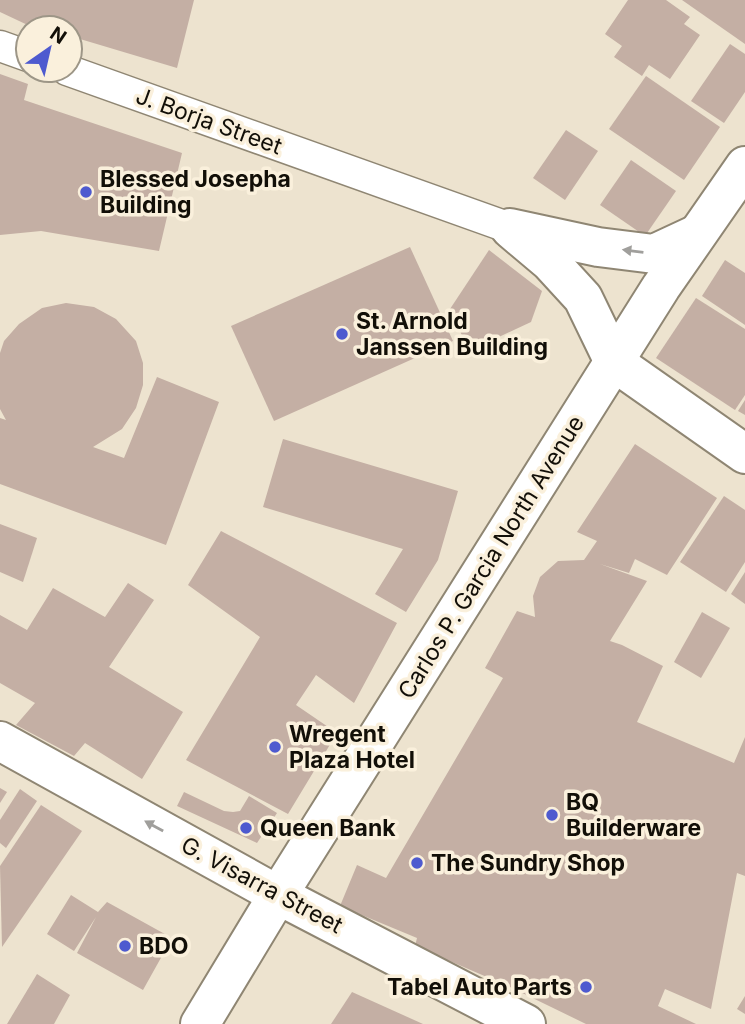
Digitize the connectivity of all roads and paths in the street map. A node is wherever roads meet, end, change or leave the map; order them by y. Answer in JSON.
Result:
{"nodes":[{"id":1,"x":84,"y":76,"type":"edge"},
{"id":2,"x":745,"y":166,"type":"edge"},
{"id":3,"x":510,"y":228,"type":"junction"},
{"id":4,"x":697,"y":234,"type":"junction"},
{"id":5,"x":614,"y":362,"type":"junction"},
{"id":6,"x":745,"y":454,"type":"edge"},
{"id":7,"x":0,"y":741,"type":"edge"},
{"id":8,"x":278,"y":895,"type":"junction"},
{"id":9,"x":200,"y":1024,"type":"edge"},
{"id":10,"x":526,"y":1024,"type":"edge"}],
"edges":[{"from":1,"to":3,"type":"street","name":"J. Borja Street"},
{"from":2,"to":4,"type":"main road","name":"Carlos P. Garcia North Avenue"},
{"from":4,"to":3,"type":"main road","one_way":true},
{"from":3,"to":5,"type":"main road"},
{"from":4,"to":5,"type":"main road","name":"Carlos P. Garcia North Avenue"},
{"from":5,"to":6,"type":"main road"},
{"from":5,"to":8,"type":"main road","name":"Carlos P. Garcia North Avenue"},
{"from":8,"to":7,"type":"main road","name":"G. Visarra Street","one_way":true},
{"from":8,"to":9,"type":"main road","name":"Carlos P. Garcia North Avenue"},
{"from":8,"to":10,"type":"main road","name":"G. Visarra Street"}]}
